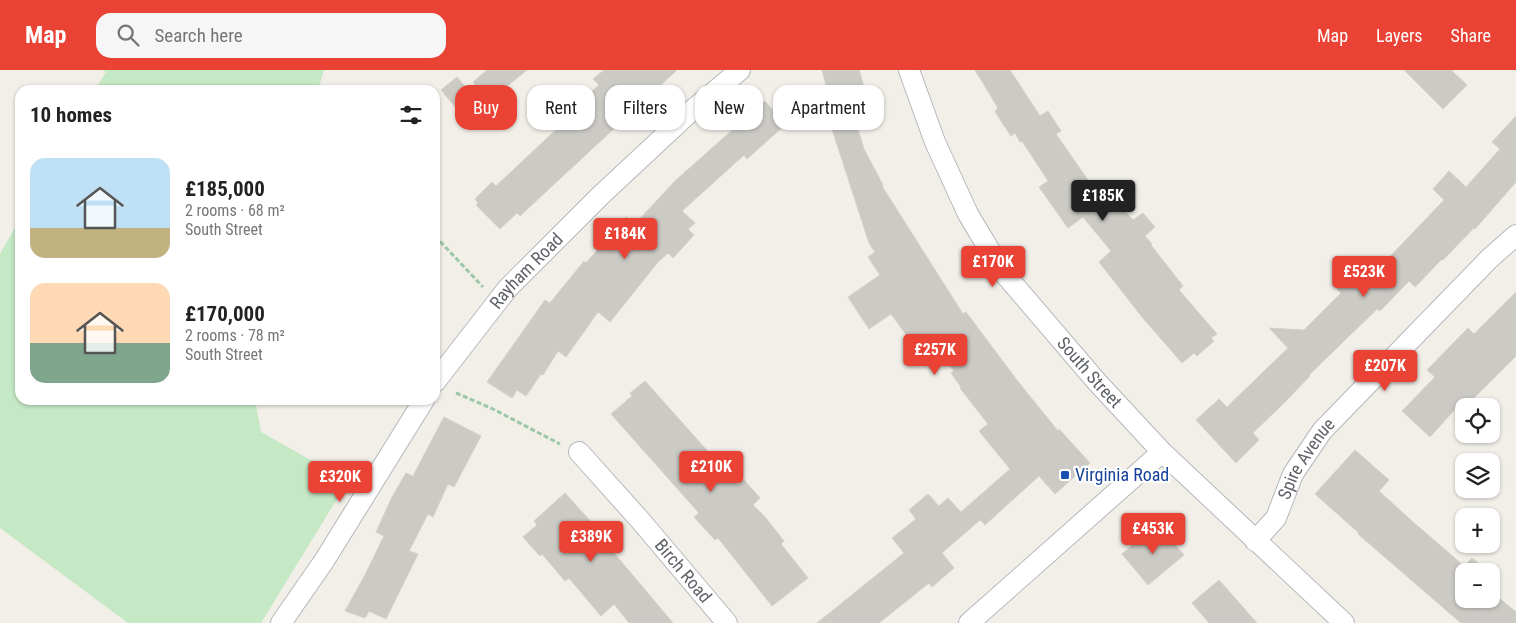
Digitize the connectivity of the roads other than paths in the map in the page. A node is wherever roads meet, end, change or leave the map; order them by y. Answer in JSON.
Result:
{"nodes":[{"id":1,"x":740,"y":70,"type":"edge"},
{"id":2,"x":909,"y":70,"type":"edge"},
{"id":3,"x":1516,"y":235,"type":"edge"},
{"id":4,"x":442,"y":386,"type":"edge"},
{"id":5,"x":421,"y":405,"type":"edge"},
{"id":6,"x":578,"y":452,"type":"road end"},
{"id":7,"x":1162,"y":452,"type":"junction"},
{"id":8,"x":1255,"y":541,"type":"junction"},
{"id":9,"x":281,"y":623,"type":"edge"},
{"id":10,"x":727,"y":623,"type":"edge"},
{"id":11,"x":969,"y":623,"type":"edge"},
{"id":12,"x":1344,"y":623,"type":"edge"}],
"edges":[{"from":1,"to":4,"type":"street","name":"Rayham Road"},
{"from":2,"to":7,"type":"street","name":"South Street"},
{"from":3,"to":8,"type":"street","name":"Spire Avenue"},
{"from":5,"to":9,"type":"street"},
{"from":6,"to":10,"type":"street","name":"Birch Road"},
{"from":7,"to":8,"type":"street","name":"South Street"},
{"from":7,"to":11,"type":"street"},
{"from":8,"to":12,"type":"street","name":"South Street"}]}
